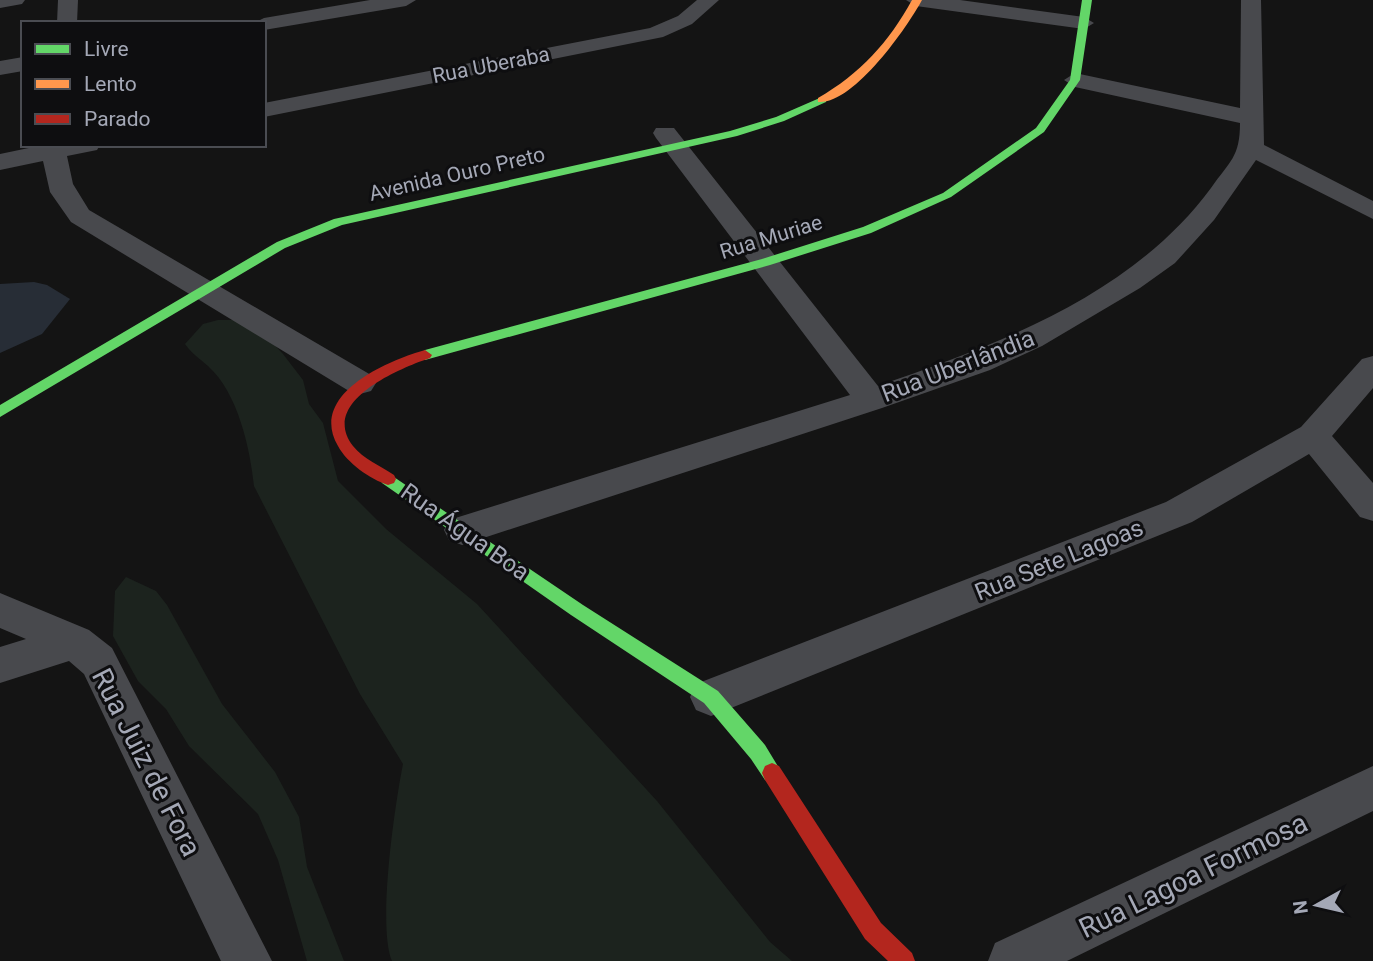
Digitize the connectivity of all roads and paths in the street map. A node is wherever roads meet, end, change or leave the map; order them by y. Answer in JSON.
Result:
{"nodes":[{"id":1,"x":15,"y":0,"type":"edge"},
{"id":2,"x":68,"y":0,"type":"edge"},
{"id":3,"x":406,"y":0,"type":"edge"},
{"id":4,"x":709,"y":0,"type":"edge"},
{"id":5,"x":917,"y":0,"type":"edge"},
{"id":6,"x":1087,"y":0,"type":"edge"},
{"id":7,"x":1251,"y":0,"type":"edge"},
{"id":8,"x":0,"y":2,"type":"edge"},
{"id":9,"x":66,"y":21,"type":"edge"},
{"id":10,"x":1084,"y":23,"type":"junction"},
{"id":11,"x":266,"y":24,"type":"edge"},
{"id":12,"x":21,"y":64,"type":"edge"},
{"id":13,"x":0,"y":68,"type":"edge"},
{"id":14,"x":1075,"y":80,"type":"junction"},
{"id":15,"x":266,"y":110,"type":"edge"},
{"id":16,"x":714,"y":121,"type":"dead end"},
{"id":17,"x":1252,"y":133,"type":"junction"},
{"id":18,"x":670,"y":140,"type":"junction"},
{"id":19,"x":55,"y":148,"type":"edge"},
{"id":20,"x":585,"y":150,"type":"dead end"},
{"id":21,"x":0,"y":162,"type":"edge"},
{"id":22,"x":1373,"y":211,"type":"edge"},
{"id":23,"x":766,"y":262,"type":"junction"},
{"id":24,"x":185,"y":281,"type":"junction"},
{"id":25,"x":1373,"y":367,"type":"edge"},
{"id":26,"x":360,"y":383,"type":"junction"},
{"id":27,"x":871,"y":400,"type":"junction"},
{"id":28,"x":0,"y":412,"type":"edge"},
{"id":29,"x":1312,"y":436,"type":"junction"},
{"id":30,"x":1373,"y":507,"type":"edge"},
{"id":31,"x":462,"y":530,"type":"junction"},
{"id":32,"x":0,"y":610,"type":"edge"},
{"id":33,"x":75,"y":642,"type":"junction"},
{"id":34,"x":0,"y":664,"type":"edge"},
{"id":35,"x":711,"y":697,"type":"junction"},
{"id":36,"x":1373,"y":789,"type":"edge"},
{"id":37,"x":247,"y":961,"type":"edge"},
{"id":38,"x":904,"y":961,"type":"edge"},
{"id":39,"x":1013,"y":961,"type":"edge"}],
"edges":[{"from":1,"to":8,"type":"street"},
{"from":2,"to":9,"type":"street"},
{"from":3,"to":11,"type":"street"},
{"from":4,"to":15,"type":"street","name":"Rua Uberaba"},
{"from":5,"to":10,"type":"street"},
{"from":5,"to":18,"type":"street","name":"Avenida Ouro Preto"},
{"from":6,"to":10,"type":"street","name":"Rua Muriae"},
{"from":7,"to":17,"type":"street"},
{"from":10,"to":14,"type":"street","name":"Rua Muriae"},
{"from":12,"to":13,"type":"street"},
{"from":14,"to":17,"type":"street"},
{"from":14,"to":23,"type":"street","name":"Rua Muriae"},
{"from":16,"to":18,"type":"street","name":"Avenida Ouro Preto"},
{"from":17,"to":22,"type":"street"},
{"from":17,"to":27,"type":"street","name":"Rua Uberlândia"},
{"from":18,"to":20,"type":"street","name":"Avenida Ouro Preto"},
{"from":18,"to":23,"type":"street"},
{"from":18,"to":24,"type":"street","name":"Avenida Ouro Preto"},
{"from":19,"to":21,"type":"street"},
{"from":19,"to":24,"type":"street"},
{"from":23,"to":26,"type":"street","name":"Rua Muriae"},
{"from":23,"to":27,"type":"street"},
{"from":24,"to":26,"type":"street"},
{"from":24,"to":28,"type":"street","name":"Avenida Ouro Preto"},
{"from":25,"to":29,"type":"street","name":"Rua Sete Lagoas"},
{"from":26,"to":31,"type":"street","name":"Rua Água Boa"},
{"from":27,"to":31,"type":"street","name":"Rua Uberlândia"},
{"from":29,"to":30,"type":"street"},
{"from":29,"to":35,"type":"street","name":"Rua Sete Lagoas"},
{"from":31,"to":35,"type":"street","name":"Rua Água Boa"},
{"from":32,"to":33,"type":"street","name":"Rua Juiz de Fora"},
{"from":33,"to":34,"type":"street"},
{"from":33,"to":37,"type":"street","name":"Rua Juiz de Fora"},
{"from":35,"to":38,"type":"street","name":"Rua Água Boa"},
{"from":36,"to":39,"type":"street","name":"Rua Lagoa Formosa"}]}
